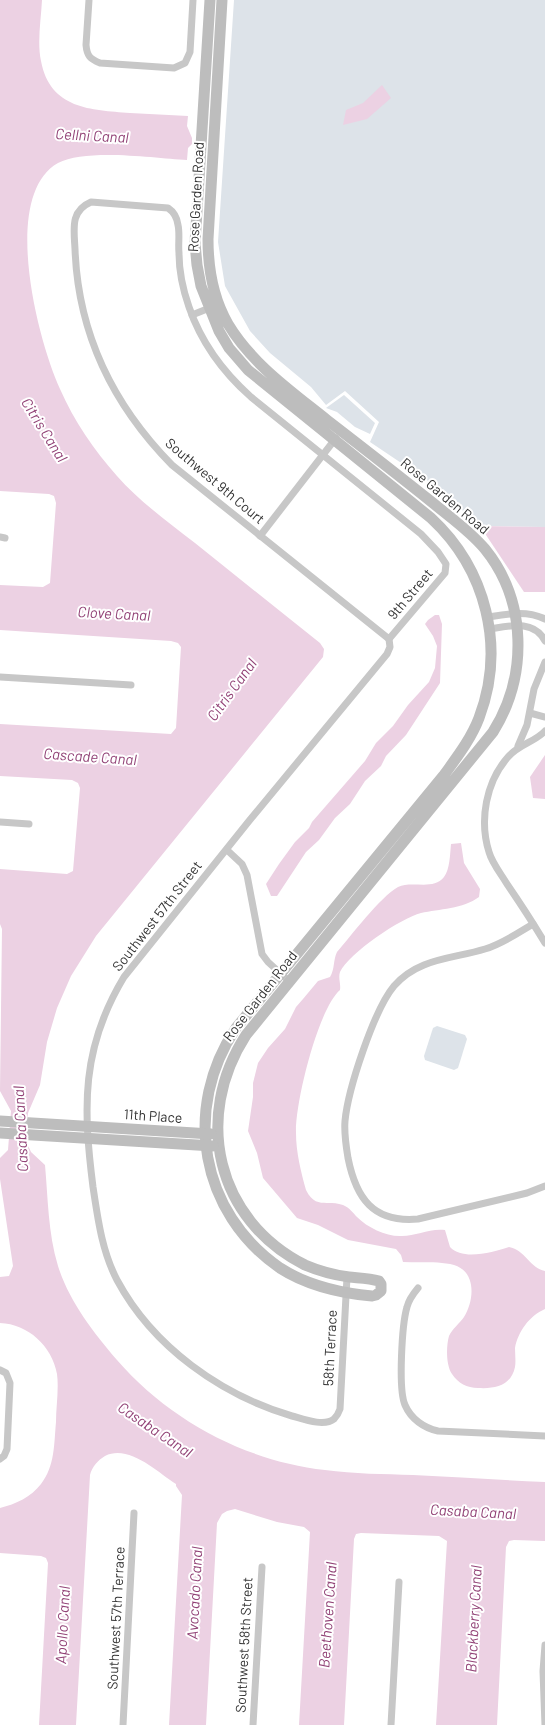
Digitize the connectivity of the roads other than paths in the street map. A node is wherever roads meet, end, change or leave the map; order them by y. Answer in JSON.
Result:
{"nodes":[{"id":1,"x":89,"y":0,"type":"edge"},
{"id":2,"x":193,"y":0,"type":"edge"},
{"id":3,"x":210,"y":0,"type":"edge"},
{"id":4,"x":222,"y":0,"type":"edge"},
{"id":5,"x":174,"y":213,"type":"joint"},
{"id":6,"x":214,"y":306,"type":"junction"},
{"id":7,"x":192,"y":314,"type":"junction"},
{"id":8,"x":342,"y":431,"type":"junction"},
{"id":9,"x":334,"y":440,"type":"junction"},
{"id":10,"x":323,"y":455,"type":"junction"},
{"id":11,"x":260,"y":536,"type":"junction"},
{"id":12,"x":446,"y":564,"type":"joint"},
{"id":13,"x":515,"y":613,"type":"junction"},
{"id":14,"x":488,"y":617,"type":"junction"},
{"id":15,"x":545,"y":619,"type":"edge"},
{"id":16,"x":517,"y":625,"type":"junction"},
{"id":17,"x":490,"y":629,"type":"junction"},
{"id":18,"x":389,"y":639,"type":"junction"},
{"id":19,"x":545,"y":640,"type":"edge"},
{"id":20,"x":545,"y":662,"type":"edge"},
{"id":21,"x":543,"y":671,"type":"edge"},
{"id":22,"x":0,"y":677,"type":"edge"},
{"id":23,"x":131,"y":685,"type":"dead end"},
{"id":24,"x":530,"y":713,"type":"junction"},
{"id":25,"x":545,"y":717,"type":"edge"},
{"id":26,"x":545,"y":731,"type":"edge"},
{"id":27,"x":518,"y":746,"type":"junction"},
{"id":28,"x":0,"y":822,"type":"edge"},
{"id":29,"x":29,"y":824,"type":"dead end"},
{"id":30,"x":227,"y":850,"type":"junction"},
{"id":31,"x":533,"y":924,"type":"junction"},
{"id":32,"x":545,"y":943,"type":"edge"},
{"id":33,"x":280,"y":974,"type":"junction"},
{"id":34,"x":290,"y":982,"type":"junction"},
{"id":35,"x":3,"y":1121,"type":"edge"},
{"id":36,"x":87,"y":1127,"type":"junction"},
{"id":37,"x":2,"y":1133,"type":"edge"},
{"id":38,"x":205,"y":1133,"type":"junction"},
{"id":39,"x":217,"y":1134,"type":"junction"},
{"id":40,"x":89,"y":1139,"type":"junction"},
{"id":41,"x":206,"y":1146,"type":"junction"},
{"id":42,"x":218,"y":1146,"type":"junction"},
{"id":43,"x":545,"y":1186,"type":"edge"},
{"id":44,"x":347,"y":1277,"type":"junction"},
{"id":45,"x":418,"y":1288,"type":"dead end"},
{"id":46,"x":346,"y":1293,"type":"junction"},
{"id":47,"x":0,"y":1370,"type":"edge"},
{"id":48,"x":334,"y":1419,"type":"joint"},
{"id":49,"x":545,"y":1436,"type":"edge"},
{"id":50,"x":0,"y":1459,"type":"edge"},
{"id":51,"x":134,"y":1513,"type":"dead end"},
{"id":52,"x":262,"y":1567,"type":"dead end"},
{"id":53,"x":399,"y":1582,"type":"dead end"},
{"id":54,"x":545,"y":1645,"type":"edge"},
{"id":55,"x":123,"y":1725,"type":"edge"},
{"id":56,"x":253,"y":1725,"type":"edge"},
{"id":57,"x":391,"y":1725,"type":"edge"},
{"id":58,"x":545,"y":1725,"type":"edge"}],
"edges":[{"from":1,"to":2,"type":"street"},
{"from":3,"to":6,"type":"street","name":"Rose Garden Road"},
{"from":4,"to":6,"type":"street","name":"Rose Garden Road"},
{"from":5,"to":7,"type":"street","name":"Rose Garden Road"},
{"from":5,"to":11,"type":"street","name":"Southwest 9th Court"},
{"from":6,"to":7,"type":"street"},
{"from":6,"to":8,"type":"street","name":"Rose Garden Road"},
{"from":6,"to":9,"type":"street","name":"Rose Garden Road"},
{"from":7,"to":10,"type":"street","name":"Rose Garden Road"},
{"from":8,"to":9,"type":"street"},
{"from":8,"to":13,"type":"street","name":"Rose Garden Road"},
{"from":9,"to":10,"type":"street"},
{"from":9,"to":14,"type":"street","name":"Rose Garden Road"},
{"from":10,"to":11,"type":"street"},
{"from":10,"to":12,"type":"street","name":"Rose Garden Road"},
{"from":11,"to":18,"type":"street","name":"Southwest 9th Court"},
{"from":12,"to":18,"type":"street","name":"9th Street"},
{"from":13,"to":14,"type":"street"},
{"from":13,"to":15,"type":"street"},
{"from":13,"to":16,"type":"street","name":"Rose Garden Road"},
{"from":14,"to":17,"type":"street","name":"Rose Garden Road"},
{"from":16,"to":17,"type":"street"},
{"from":16,"to":19,"type":"street"},
{"from":16,"to":34,"type":"street","name":"Rose Garden Road"},
{"from":17,"to":33,"type":"street","name":"Rose Garden Road"},
{"from":18,"to":30,"type":"street","name":"Southwest 57th Street"},
{"from":20,"to":21,"type":"street"},
{"from":21,"to":24,"type":"street"},
{"from":22,"to":23,"type":"street"},
{"from":24,"to":25,"type":"street"},
{"from":24,"to":27,"type":"street"},
{"from":26,"to":27,"type":"street"},
{"from":27,"to":31,"type":"street"},
{"from":28,"to":29,"type":"street"},
{"from":30,"to":33,"type":"street"},
{"from":30,"to":36,"type":"street","name":"Southwest 57th Street"},
{"from":31,"to":32,"type":"street"},
{"from":31,"to":43,"type":"street"},
{"from":33,"to":34,"type":"street"},
{"from":33,"to":38,"type":"street","name":"Rose Garden Road"},
{"from":34,"to":39,"type":"street","name":"Rose Garden Road"},
{"from":35,"to":36,"type":"street","name":"11th Place"},
{"from":36,"to":38,"type":"street","name":"11th Place"},
{"from":36,"to":40,"type":"street","name":"Southwest 57th Street"},
{"from":37,"to":40,"type":"street","name":"11th Place"},
{"from":38,"to":39,"type":"street","name":"11th Place"},
{"from":38,"to":41,"type":"street","name":"Rose Garden Road"},
{"from":39,"to":42,"type":"street","name":"Rose Garden Road"},
{"from":40,"to":41,"type":"street","name":"11th Place"},
{"from":40,"to":48,"type":"street","name":"Southwest 57th Street"},
{"from":41,"to":42,"type":"street","name":"11th Place"},
{"from":41,"to":46,"type":"street","name":"Rose Garden Road"},
{"from":42,"to":44,"type":"street","name":"Rose Garden Road"},
{"from":44,"to":46,"type":"street","name":"58th Terrace"},
{"from":44,"to":46,"type":"street","name":"Rose Garden Road"},
{"from":45,"to":49,"type":"street"},
{"from":46,"to":48,"type":"street","name":"58th Terrace"},
{"from":47,"to":50,"type":"street"},
{"from":51,"to":55,"type":"street","name":"Southwest 57th Terrace"},
{"from":52,"to":56,"type":"street","name":"Southwest 58th Street"},
{"from":53,"to":57,"type":"street"},
{"from":54,"to":58,"type":"street"}]}
